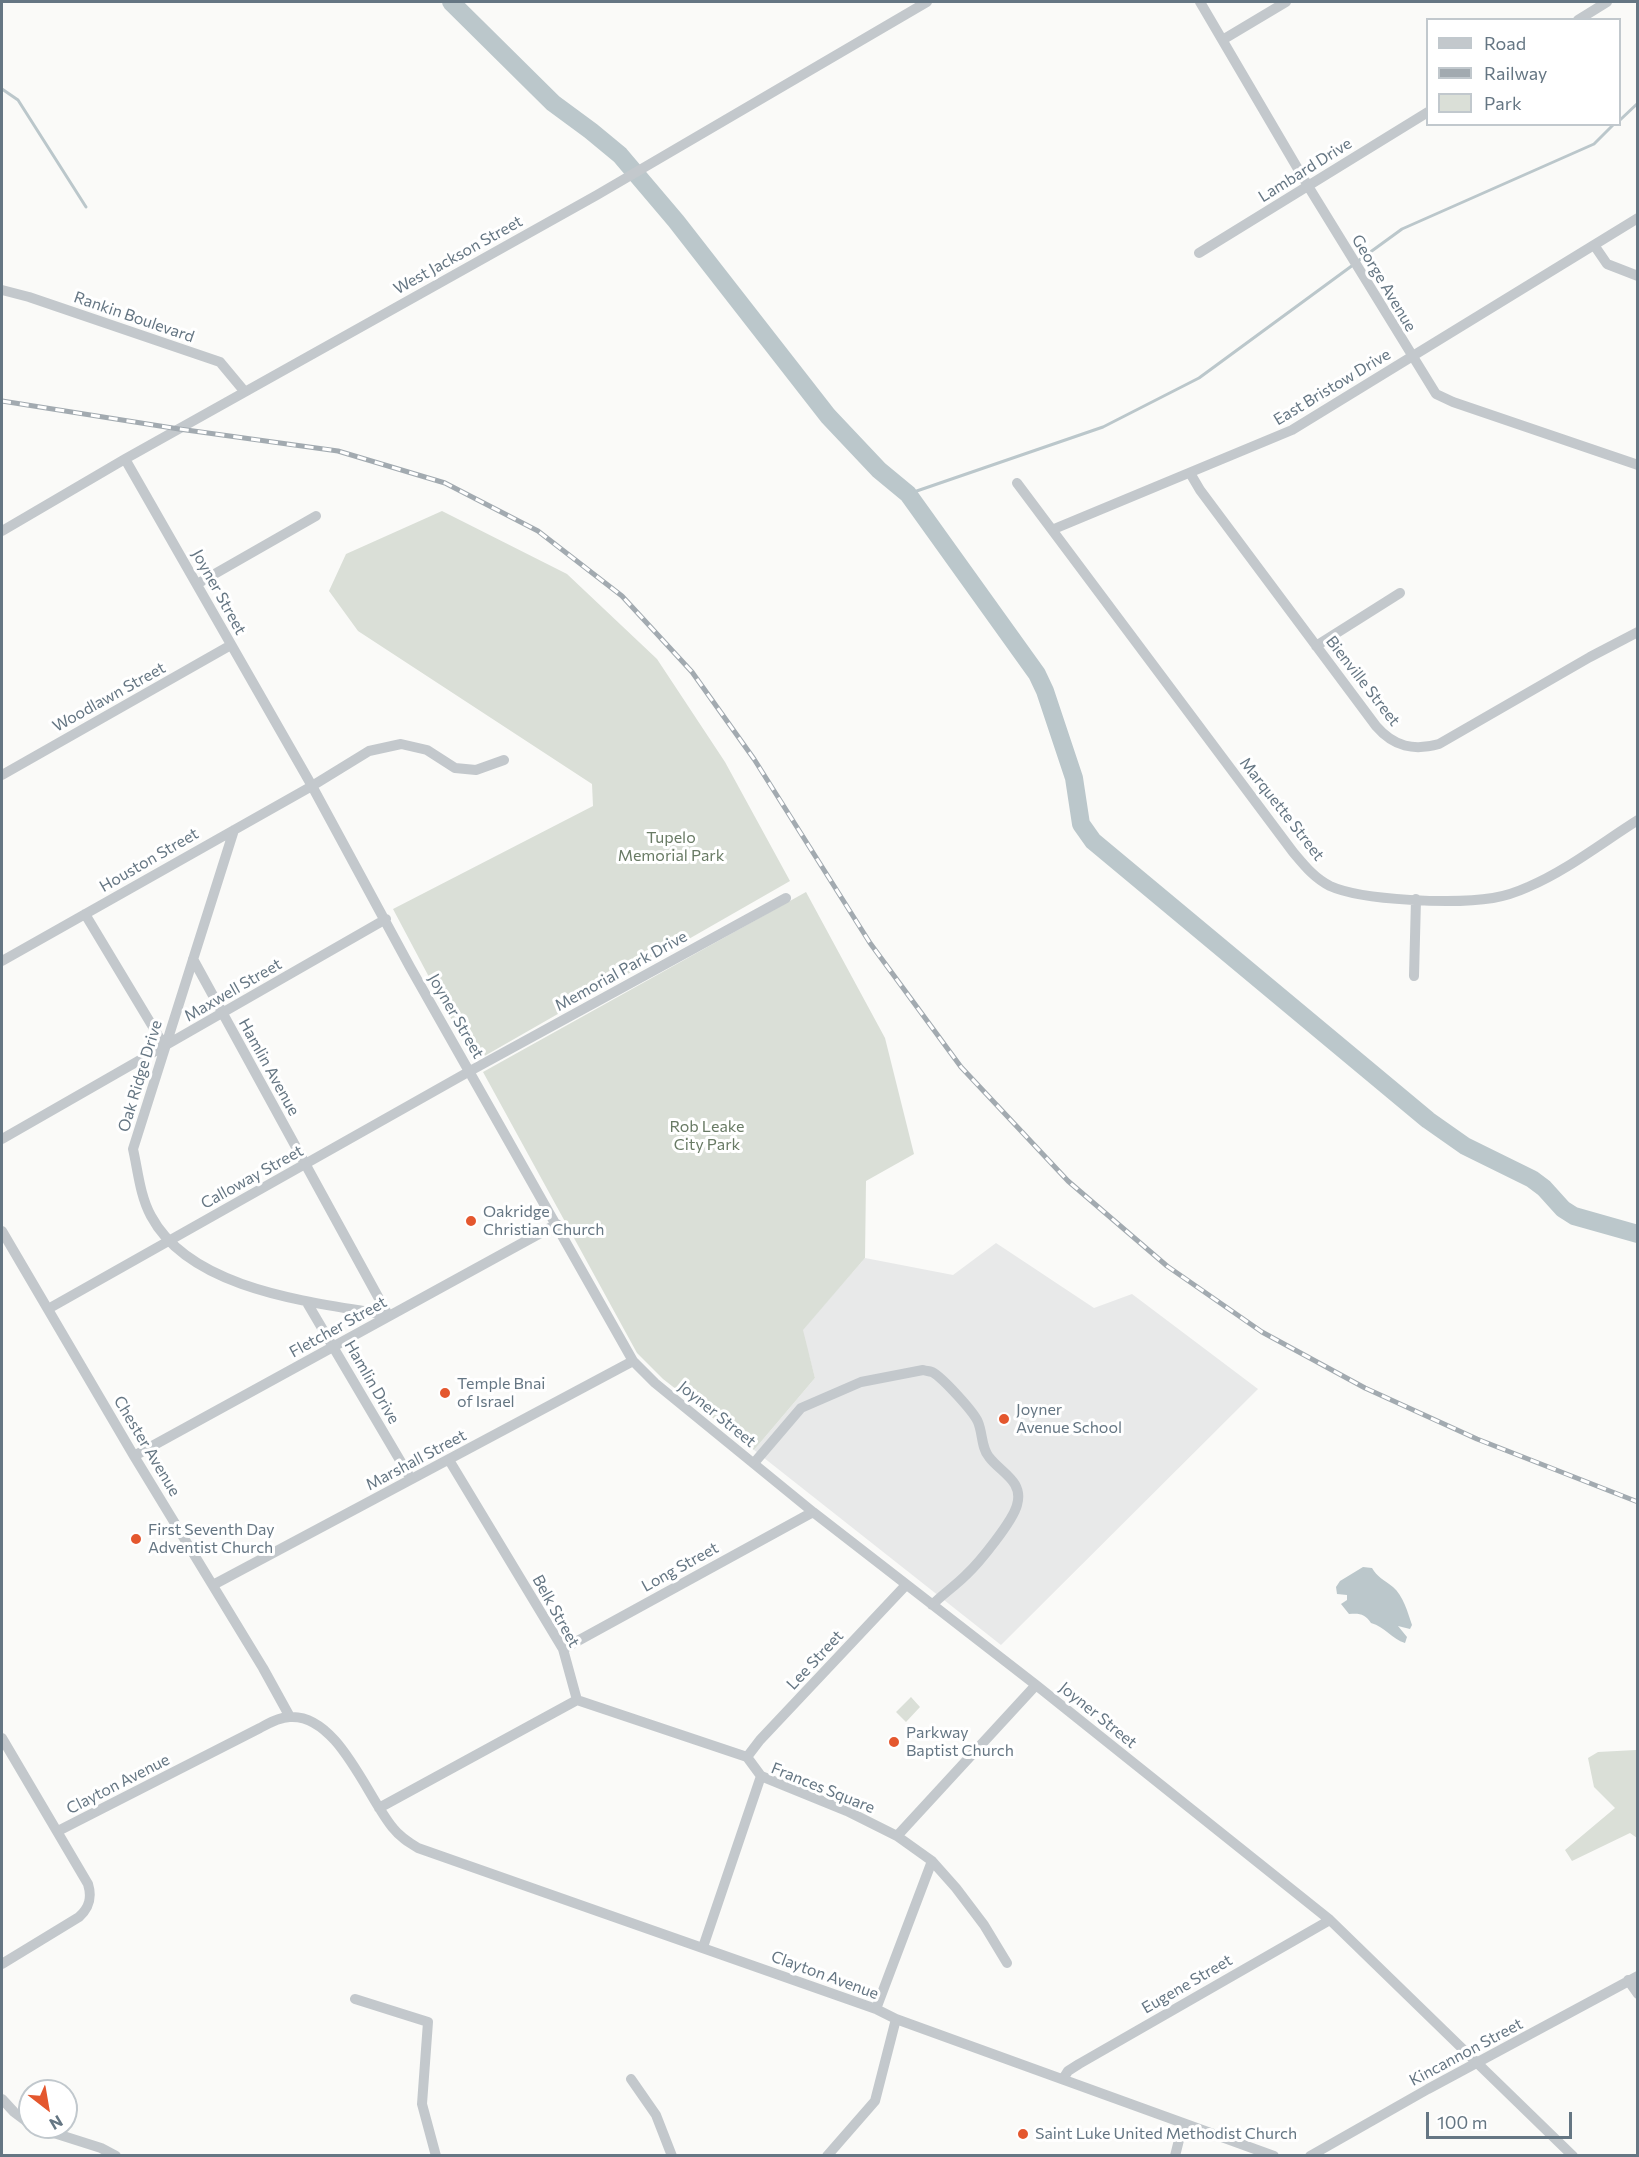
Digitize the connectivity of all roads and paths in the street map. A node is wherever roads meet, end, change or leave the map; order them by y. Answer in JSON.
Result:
{"nodes":[{"id":1,"x":927,"y":2,"type":"edge"},
{"id":2,"x":1200,"y":2,"type":"edge"},
{"id":3,"x":1286,"y":2,"type":"edge"},
{"id":4,"x":1607,"y":2,"type":"edge"},
{"id":5,"x":1581,"y":18,"type":"edge"},
{"id":6,"x":1224,"y":39,"type":"junction"},
{"id":7,"x":1426,"y":113,"type":"edge"},
{"id":8,"x":1308,"y":186,"type":"junction"},
{"id":9,"x":1638,"y":218,"type":"edge"},
{"id":10,"x":1594,"y":245,"type":"junction"},
{"id":11,"x":1199,"y":253,"type":"dead end"},
{"id":12,"x":1638,"y":276,"type":"edge"},
{"id":13,"x":2,"y":290,"type":"edge"},
{"id":14,"x":1412,"y":357,"type":"junction"},
{"id":15,"x":245,"y":392,"type":"junction"},
{"id":16,"x":125,"y":459,"type":"junction"},
{"id":17,"x":1638,"y":465,"type":"edge"},
{"id":18,"x":1190,"y":472,"type":"junction"},
{"id":19,"x":1017,"y":483,"type":"dead end"},
{"id":20,"x":316,"y":516,"type":"dead end"},
{"id":21,"x":1054,"y":529,"type":"junction"},
{"id":22,"x":2,"y":531,"type":"edge"},
{"id":23,"x":197,"y":584,"type":"junction"},
{"id":24,"x":1400,"y":594,"type":"dead end"},
{"id":25,"x":1638,"y":632,"type":"edge"},
{"id":26,"x":231,"y":645,"type":"junction"},
{"id":27,"x":1316,"y":646,"type":"junction"},
{"id":28,"x":504,"y":760,"type":"dead end"},
{"id":29,"x":2,"y":775,"type":"edge"},
{"id":30,"x":312,"y":786,"type":"junction"},
{"id":31,"x":1638,"y":820,"type":"edge"},
{"id":32,"x":234,"y":830,"type":"junction"},
{"id":33,"x":786,"y":898,"type":"dead end"},
{"id":34,"x":1416,"y":899,"type":"junction"},
{"id":35,"x":86,"y":914,"type":"junction"},
{"id":36,"x":386,"y":920,"type":"junction"},
{"id":37,"x":193,"y":959,"type":"junction"},
{"id":38,"x":2,"y":961,"type":"edge"},
{"id":39,"x":1414,"y":976,"type":"dead end"},
{"id":40,"x":222,"y":1013,"type":"junction"},
{"id":41,"x":165,"y":1047,"type":"junction"},
{"id":42,"x":470,"y":1071,"type":"junction"},
{"id":43,"x":2,"y":1139,"type":"edge"},
{"id":44,"x":305,"y":1164,"type":"junction"},
{"id":45,"x":557,"y":1224,"type":"junction"},
{"id":46,"x":2,"y":1231,"type":"edge"},
{"id":47,"x":168,"y":1241,"type":"junction"},
{"id":48,"x":306,"y":1300,"type":"junction"},
{"id":49,"x":48,"y":1309,"type":"junction"},
{"id":50,"x":388,"y":1315,"type":"junction"},
{"id":51,"x":334,"y":1346,"type":"junction"},
{"id":52,"x":633,"y":1361,"type":"junction"},
{"id":53,"x":134,"y":1456,"type":"junction"},
{"id":54,"x":449,"y":1460,"type":"junction"},
{"id":55,"x":754,"y":1463,"type":"junction"},
{"id":56,"x":411,"y":1479,"type":"junction"},
{"id":57,"x":813,"y":1512,"type":"junction"},
{"id":58,"x":213,"y":1585,"type":"junction"},
{"id":59,"x":906,"y":1585,"type":"junction"},
{"id":60,"x":932,"y":1605,"type":"junction"},
{"id":61,"x":563,"y":1649,"type":"junction"},
{"id":62,"x":1036,"y":1685,"type":"junction"},
{"id":63,"x":576,"y":1700,"type":"junction"},
{"id":64,"x":290,"y":1717,"type":"junction"},
{"id":65,"x":2,"y":1738,"type":"edge"},
{"id":66,"x":747,"y":1757,"type":"junction"},
{"id":67,"x":761,"y":1776,"type":"junction"},
{"id":68,"x":379,"y":1808,"type":"junction"},
{"id":69,"x":58,"y":1831,"type":"junction"},
{"id":70,"x":897,"y":1836,"type":"junction"},
{"id":71,"x":932,"y":1861,"type":"junction"},
{"id":72,"x":1330,"y":1920,"type":"junction"},
{"id":73,"x":703,"y":1947,"type":"junction"},
{"id":74,"x":1007,"y":1963,"type":"dead end"},
{"id":75,"x":2,"y":1964,"type":"edge"},
{"id":76,"x":1633,"y":1978,"type":"edge"},
{"id":77,"x":1638,"y":1994,"type":"edge"},
{"id":78,"x":355,"y":1999,"type":"dead end"},
{"id":79,"x":876,"y":2009,"type":"junction"},
{"id":80,"x":896,"y":2019,"type":"junction"},
{"id":81,"x":1478,"y":2062,"type":"junction"},
{"id":82,"x":631,"y":2079,"type":"dead end"},
{"id":83,"x":1063,"y":2079,"type":"junction"},
{"id":84,"x":2,"y":2098,"type":"edge"},
{"id":85,"x":18,"y":2115,"type":"edge"},
{"id":86,"x":1183,"y":2124,"type":"junction"},
{"id":87,"x":72,"y":2139,"type":"edge"},
{"id":88,"x":116,"y":2156,"type":"edge"},
{"id":89,"x":436,"y":2156,"type":"edge"},
{"id":90,"x":672,"y":2156,"type":"edge"},
{"id":91,"x":827,"y":2156,"type":"edge"},
{"id":92,"x":1175,"y":2156,"type":"edge"},
{"id":93,"x":1274,"y":2156,"type":"edge"},
{"id":94,"x":1310,"y":2156,"type":"edge"},
{"id":95,"x":1574,"y":2156,"type":"edge"}],
"edges":[{"from":1,"to":15,"type":"street","name":"West Jackson Street"},
{"from":2,"to":6,"type":"street","name":"George Avenue"},
{"from":3,"to":6,"type":"street"},
{"from":4,"to":5,"type":"street"},
{"from":6,"to":8,"type":"street","name":"George Avenue"},
{"from":7,"to":8,"type":"street","name":"Lambard Drive"},
{"from":8,"to":11,"type":"street","name":"Lambard Drive"},
{"from":8,"to":14,"type":"street","name":"George Avenue"},
{"from":9,"to":10,"type":"street","name":"East Bristow Drive"},
{"from":10,"to":12,"type":"street"},
{"from":10,"to":14,"type":"street","name":"East Bristow Drive"},
{"from":13,"to":15,"type":"street","name":"Rankin Boulevard"},
{"from":14,"to":17,"type":"street","name":"George Avenue"},
{"from":14,"to":18,"type":"street","name":"East Bristow Drive"},
{"from":15,"to":16,"type":"street","name":"West Jackson Street"},
{"from":16,"to":22,"type":"street","name":"West Jackson Street"},
{"from":16,"to":23,"type":"street","name":"Joyner Street"},
{"from":18,"to":21,"type":"street","name":"East Bristow Drive"},
{"from":18,"to":27,"type":"street","name":"Bienville Street"},
{"from":19,"to":21,"type":"street","name":"Marquette Street"},
{"from":20,"to":23,"type":"street"},
{"from":21,"to":34,"type":"street","name":"Marquette Street"},
{"from":23,"to":26,"type":"street","name":"Joyner Street"},
{"from":24,"to":27,"type":"street"},
{"from":25,"to":27,"type":"street","name":"Bienville Street"},
{"from":26,"to":29,"type":"street","name":"Woodlawn Street"},
{"from":26,"to":30,"type":"street","name":"Joyner Street"},
{"from":28,"to":30,"type":"street","name":"Houston Street"},
{"from":30,"to":32,"type":"street","name":"Houston Street"},
{"from":30,"to":36,"type":"street","name":"Joyner Street"},
{"from":31,"to":34,"type":"street","name":"Marquette Street"},
{"from":32,"to":35,"type":"street","name":"Houston Street"},
{"from":32,"to":37,"type":"street","name":"Oak Ridge Drive"},
{"from":33,"to":42,"type":"street","name":"Memorial Park Drive"},
{"from":34,"to":39,"type":"street"},
{"from":35,"to":38,"type":"street","name":"Houston Street"},
{"from":35,"to":41,"type":"street"},
{"from":36,"to":40,"type":"street","name":"Maxwell Street"},
{"from":36,"to":42,"type":"street","name":"Joyner Street"},
{"from":37,"to":40,"type":"street","name":"Hamlin Avenue"},
{"from":37,"to":41,"type":"street","name":"Oak Ridge Drive"},
{"from":40,"to":41,"type":"street","name":"Maxwell Street"},
{"from":40,"to":44,"type":"street","name":"Hamlin Avenue"},
{"from":41,"to":43,"type":"street","name":"Maxwell Street"},
{"from":41,"to":47,"type":"street","name":"Oak Ridge Drive"},
{"from":42,"to":44,"type":"street","name":"Calloway Street"},
{"from":42,"to":45,"type":"street","name":"Joyner Street"},
{"from":44,"to":47,"type":"street","name":"Calloway Street"},
{"from":44,"to":50,"type":"street","name":"Hamlin Avenue"},
{"from":45,"to":50,"type":"street","name":"Fletcher Street"},
{"from":45,"to":52,"type":"street","name":"Joyner Street"},
{"from":46,"to":49,"type":"street","name":"Chester Avenue"},
{"from":47,"to":48,"type":"street","name":"Oak Ridge Drive"},
{"from":47,"to":49,"type":"street","name":"Calloway Street"},
{"from":48,"to":50,"type":"street","name":"Oak Ridge Drive"},
{"from":48,"to":51,"type":"street","name":"Hamlin Drive"},
{"from":49,"to":53,"type":"street","name":"Chester Avenue"},
{"from":50,"to":51,"type":"street","name":"Fletcher Street"},
{"from":51,"to":53,"type":"street","name":"Fletcher Street"},
{"from":51,"to":56,"type":"street","name":"Hamlin Drive"},
{"from":52,"to":54,"type":"street","name":"Marshall Street"},
{"from":52,"to":55,"type":"street","name":"Joyner Street"},
{"from":53,"to":58,"type":"street","name":"Chester Avenue"},
{"from":54,"to":56,"type":"street","name":"Marshall Street"},
{"from":54,"to":61,"type":"street","name":"Belk Street"},
{"from":55,"to":57,"type":"street","name":"Joyner Street"},
{"from":55,"to":60,"type":"street"},
{"from":56,"to":58,"type":"street","name":"Marshall Street"},
{"from":57,"to":59,"type":"street","name":"Joyner Street"},
{"from":57,"to":61,"type":"street","name":"Long Street"},
{"from":58,"to":64,"type":"street","name":"Chester Avenue"},
{"from":59,"to":60,"type":"street","name":"Joyner Street"},
{"from":59,"to":66,"type":"street","name":"Lee Street"},
{"from":60,"to":62,"type":"street","name":"Joyner Street"},
{"from":61,"to":63,"type":"street","name":"Belk Street"},
{"from":62,"to":70,"type":"street"},
{"from":62,"to":72,"type":"street","name":"Joyner Street"},
{"from":63,"to":66,"type":"street"},
{"from":63,"to":68,"type":"street"},
{"from":64,"to":68,"type":"street"},
{"from":64,"to":69,"type":"street","name":"Clayton Avenue"},
{"from":65,"to":69,"type":"street","name":"Clayton Avenue"},
{"from":66,"to":67,"type":"street"},
{"from":67,"to":70,"type":"street","name":"Frances Square"},
{"from":67,"to":73,"type":"street","name":"Frances Square"},
{"from":68,"to":73,"type":"street","name":"Clayton Avenue"},
{"from":69,"to":75,"type":"street"},
{"from":70,"to":71,"type":"street","name":"Frances Square"},
{"from":71,"to":74,"type":"street","name":"Frances Square"},
{"from":71,"to":79,"type":"street"},
{"from":72,"to":81,"type":"street","name":"Joyner Street"},
{"from":72,"to":83,"type":"street","name":"Eugene Street"},
{"from":73,"to":79,"type":"street","name":"Clayton Avenue"},
{"from":76,"to":77,"type":"street"},
{"from":76,"to":81,"type":"street","name":"Kincannon Street"},
{"from":78,"to":89,"type":"street"},
{"from":79,"to":80,"type":"street","name":"Clayton Avenue"},
{"from":80,"to":83,"type":"street","name":"Clayton Avenue"},
{"from":80,"to":91,"type":"street"},
{"from":81,"to":94,"type":"street","name":"Kincannon Street"},
{"from":81,"to":95,"type":"street","name":"Joyner Street"},
{"from":82,"to":90,"type":"street"},
{"from":83,"to":86,"type":"street","name":"Clayton Avenue"},
{"from":84,"to":85,"type":"street"},
{"from":86,"to":92,"type":"street"},
{"from":86,"to":93,"type":"street","name":"Clayton Avenue"},
{"from":87,"to":88,"type":"street"}]}
